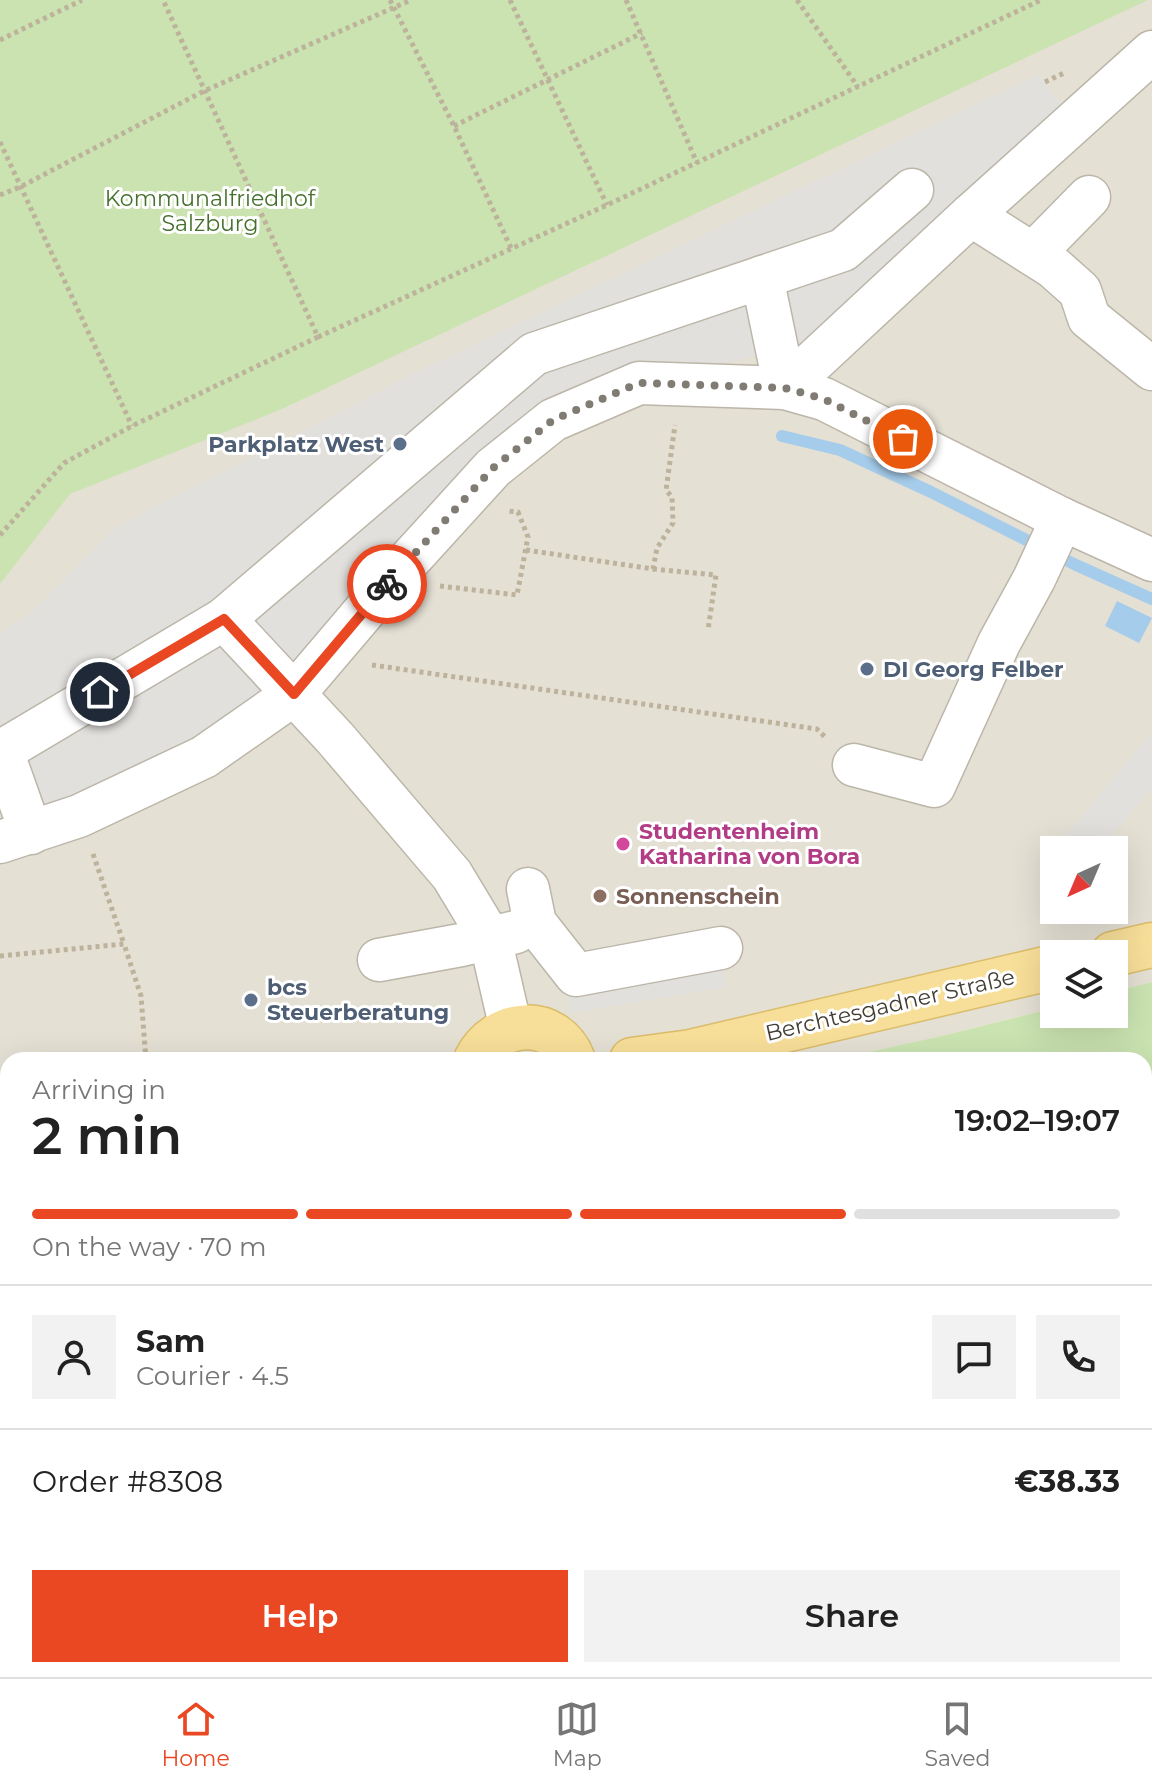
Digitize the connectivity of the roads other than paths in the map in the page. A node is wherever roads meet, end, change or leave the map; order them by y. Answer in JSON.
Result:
{"nodes":[{"id":1,"x":1152,"y":52,"type":"edge"},
{"id":2,"x":912,"y":190,"type":"dead end"},
{"id":3,"x":1089,"y":197,"type":"dead end"},
{"id":4,"x":971,"y":215,"type":"junction"},
{"id":5,"x":1033,"y":254,"type":"junction"},
{"id":6,"x":762,"y":277,"type":"junction"},
{"id":7,"x":607,"y":329,"type":"junction"},
{"id":8,"x":1152,"y":369,"type":"edge"},
{"id":9,"x":785,"y":388,"type":"junction"},
{"id":10,"x":611,"y":396,"type":"junction"},
{"id":11,"x":1057,"y":529,"type":"junction"},
{"id":12,"x":1152,"y":560,"type":"edge"},
{"id":13,"x":224,"y":619,"type":"junction"},
{"id":14,"x":294,"y":694,"type":"junction"},
{"id":15,"x":1,"y":751,"type":"edge"},
{"id":16,"x":854,"y":765,"type":"road end"},
{"id":17,"x":16,"y":838,"type":"edge"},
{"id":18,"x":490,"y":938,"type":"junction"},
{"id":19,"x":1152,"y":945,"type":"edge"},
{"id":20,"x":721,"y":948,"type":"dead end"},
{"id":21,"x":1128,"y":951,"type":"edge"},
{"id":22,"x":379,"y":960,"type":"dead end"},
{"id":23,"x":1040,"y":970,"type":"edge"},
{"id":24,"x":511,"y":1029,"type":"junction"},
{"id":25,"x":480,"y":1052,"type":"edge"},
{"id":26,"x":568,"y":1052,"type":"edge"},
{"id":27,"x":691,"y":1052,"type":"edge"}],
"edges":[{"from":1,"to":4,"type":"street"},
{"from":2,"to":6,"type":"street"},
{"from":3,"to":5,"type":"street"},
{"from":4,"to":5,"type":"street"},
{"from":4,"to":9,"type":"street"},
{"from":5,"to":8,"type":"street"},
{"from":6,"to":7,"type":"street"},
{"from":6,"to":9,"type":"street"},
{"from":7,"to":10,"type":"street"},
{"from":7,"to":13,"type":"street"},
{"from":9,"to":10,"type":"street"},
{"from":9,"to":11,"type":"street"},
{"from":10,"to":14,"type":"street"},
{"from":11,"to":12,"type":"street"},
{"from":11,"to":16,"type":"street"},
{"from":13,"to":14,"type":"street"},
{"from":13,"to":15,"type":"street"},
{"from":14,"to":17,"type":"street"},
{"from":14,"to":18,"type":"street"},
{"from":15,"to":17,"type":"street"},
{"from":18,"to":20,"type":"street"},
{"from":18,"to":22,"type":"street"},
{"from":18,"to":24,"type":"street"},
{"from":19,"to":21,"type":"main road"},
{"from":23,"to":27,"type":"main road","name":"Berchtesgadner Straße"},
{"from":24,"to":25,"type":"main road"},
{"from":24,"to":26,"type":"main road"}]}
